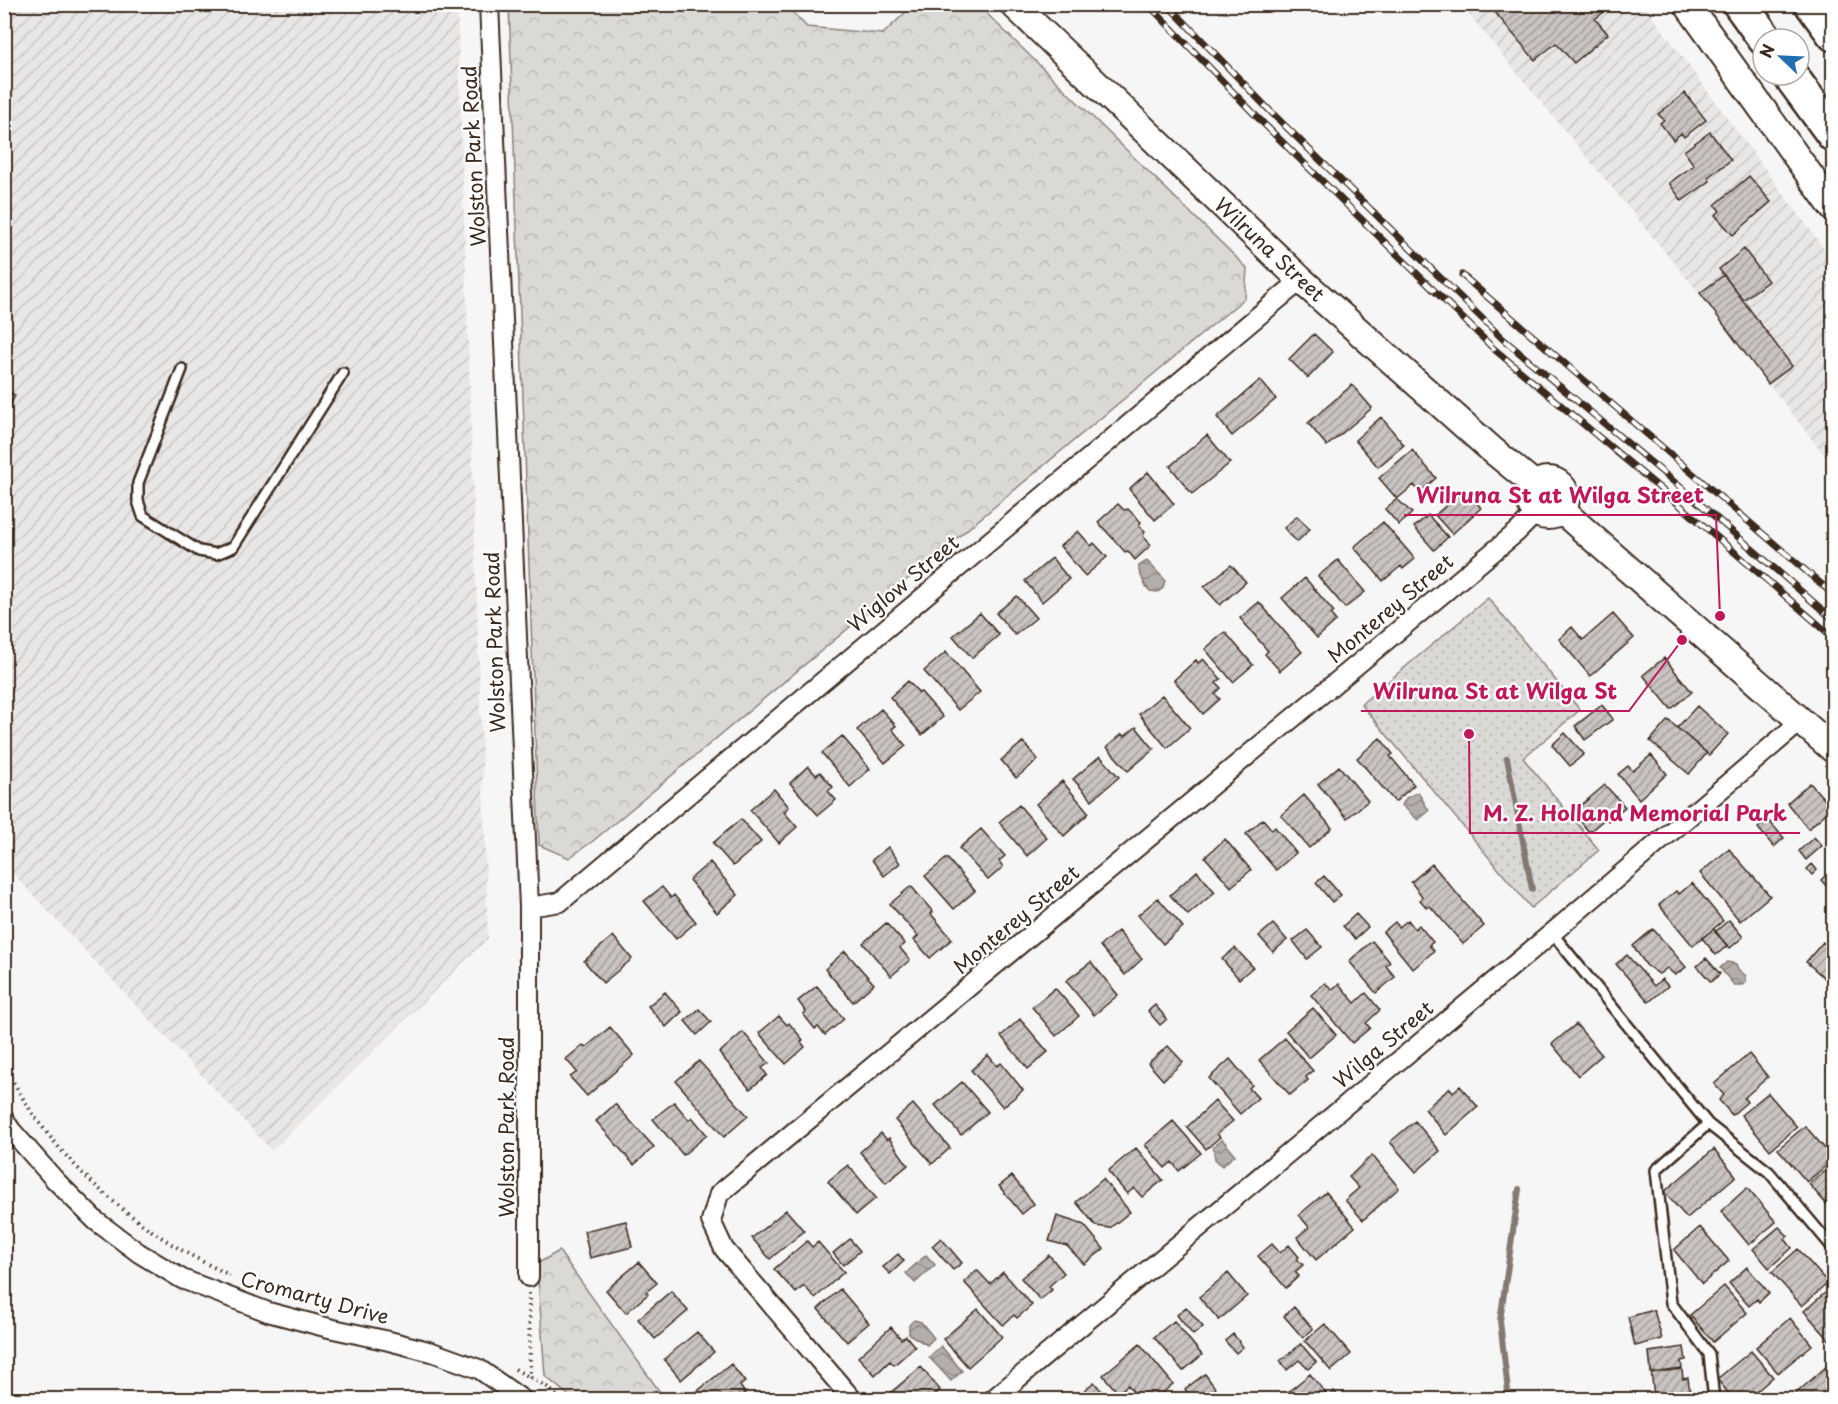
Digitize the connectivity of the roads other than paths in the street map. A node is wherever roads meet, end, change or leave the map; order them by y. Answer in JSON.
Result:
{"nodes":[{"id":1,"x":489,"y":4,"type":"edge"},
{"id":2,"x":1013,"y":4,"type":"edge"},
{"id":3,"x":1687,"y":4,"type":"edge"},
{"id":4,"x":1740,"y":4,"type":"edge"},
{"id":5,"x":1812,"y":4,"type":"edge"},
{"id":6,"x":1756,"y":27,"type":"edge"},
{"id":7,"x":1833,"y":34,"type":"edge"},
{"id":8,"x":1799,"y":87,"type":"edge"},
{"id":9,"x":1833,"y":135,"type":"edge"},
{"id":10,"x":1833,"y":209,"type":"edge"},
{"id":11,"x":1301,"y":280,"type":"junction"},
{"id":12,"x":182,"y":369,"type":"dead end"},
{"id":13,"x":343,"y":373,"type":"dead end"},
{"id":14,"x":1549,"y":511,"type":"junction"},
{"id":15,"x":1800,"y":722,"type":"junction"},
{"id":16,"x":1833,"y":750,"type":"edge"},
{"id":17,"x":529,"y":907,"type":"junction"},
{"id":18,"x":1552,"y":933,"type":"junction"},
{"id":19,"x":4,"y":1119,"type":"edge"},
{"id":20,"x":1708,"y":1124,"type":"junction"},
{"id":21,"x":1833,"y":1249,"type":"edge"},
{"id":22,"x":529,"y":1277,"type":"road end"},
{"id":23,"x":523,"y":1400,"type":"edge"},
{"id":24,"x":853,"y":1400,"type":"edge"},
{"id":25,"x":992,"y":1400,"type":"edge"},
{"id":26,"x":1714,"y":1400,"type":"edge"}],
"edges":[{"from":1,"to":17,"type":"street","name":"Wolston Park Road"},
{"from":2,"to":11,"type":"main road","name":"Wilruna Street"},
{"from":3,"to":10,"type":"main road"},
{"from":4,"to":6,"type":"highway"},
{"from":5,"to":7,"type":"highway"},
{"from":8,"to":9,"type":"highway"},
{"from":11,"to":14,"type":"main road","name":"Wilruna Street"},
{"from":11,"to":17,"type":"street","name":"Wiglow Street"},
{"from":12,"to":13,"type":"lane"},
{"from":14,"to":15,"type":"main road"},
{"from":14,"to":24,"type":"street","name":"Monterey Street"},
{"from":15,"to":16,"type":"main road"},
{"from":15,"to":18,"type":"street","name":"Wilga Street"},
{"from":17,"to":22,"type":"street","name":"Wolston Park Road"},
{"from":18,"to":20,"type":"lane"},
{"from":18,"to":25,"type":"street","name":"Wilga Street"},
{"from":19,"to":23,"type":"street","name":"Cromarty Drive"},
{"from":20,"to":21,"type":"lane"},
{"from":20,"to":26,"type":"lane"}]}
